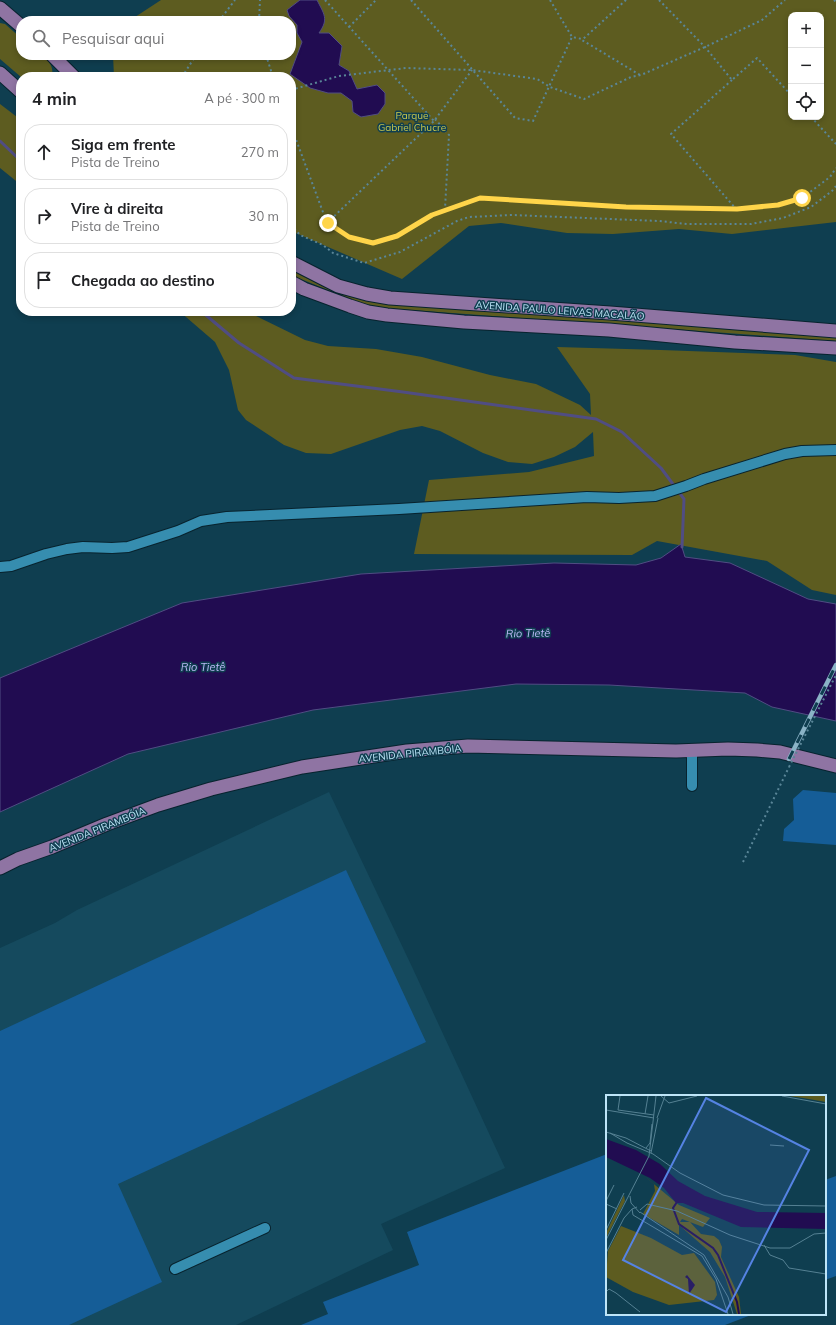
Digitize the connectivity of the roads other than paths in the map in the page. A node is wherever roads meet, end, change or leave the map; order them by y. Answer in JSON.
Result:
{"nodes":[{"id":1,"x":0,"y":8,"type":"edge"},
{"id":2,"x":0,"y":18,"type":"edge"},
{"id":3,"x":16,"y":22,"type":"edge"},
{"id":4,"x":16,"y":24,"type":"edge"},
{"id":5,"x":55,"y":60,"type":"edge"},
{"id":6,"x":61,"y":71,"type":"edge"},
{"id":7,"x":0,"y":73,"type":"edge"},
{"id":8,"x":16,"y":87,"type":"edge"},
{"id":9,"x":296,"y":265,"type":"edge"},
{"id":10,"x":296,"y":284,"type":"edge"},
{"id":11,"x":836,"y":331,"type":"edge"},
{"id":12,"x":836,"y":348,"type":"edge"},
{"id":13,"x":836,"y":450,"type":"edge"},
{"id":14,"x":0,"y":567,"type":"edge"},
{"id":15,"x":692,"y":750,"type":"junction"},
{"id":16,"x":836,"y":766,"type":"edge"},
{"id":17,"x":692,"y":786,"type":"dead end"},
{"id":18,"x":0,"y":868,"type":"edge"},
{"id":19,"x":265,"y":1228,"type":"dead end"},
{"id":20,"x":175,"y":1269,"type":"dead end"}],
"edges":[{"from":1,"to":3,"type":"main road"},
{"from":2,"to":4,"type":"main road"},
{"from":5,"to":6,"type":"main road"},
{"from":7,"to":8,"type":"main road"},
{"from":9,"to":11,"type":"main road","name":"AVENIDA PAULO LEIVAS MACALÃO"},
{"from":10,"to":12,"type":"main road","name":"AVENIDA PAULO LEIVAS MACALÃO"},
{"from":13,"to":14,"type":"lane"},
{"from":15,"to":16,"type":"main road","name":"AVENIDA PIRAMBÓIA"},
{"from":15,"to":17,"type":"lane"},
{"from":15,"to":18,"type":"main road","name":"AVENIDA PIRAMBÓIA"},
{"from":19,"to":20,"type":"lane"}]}
